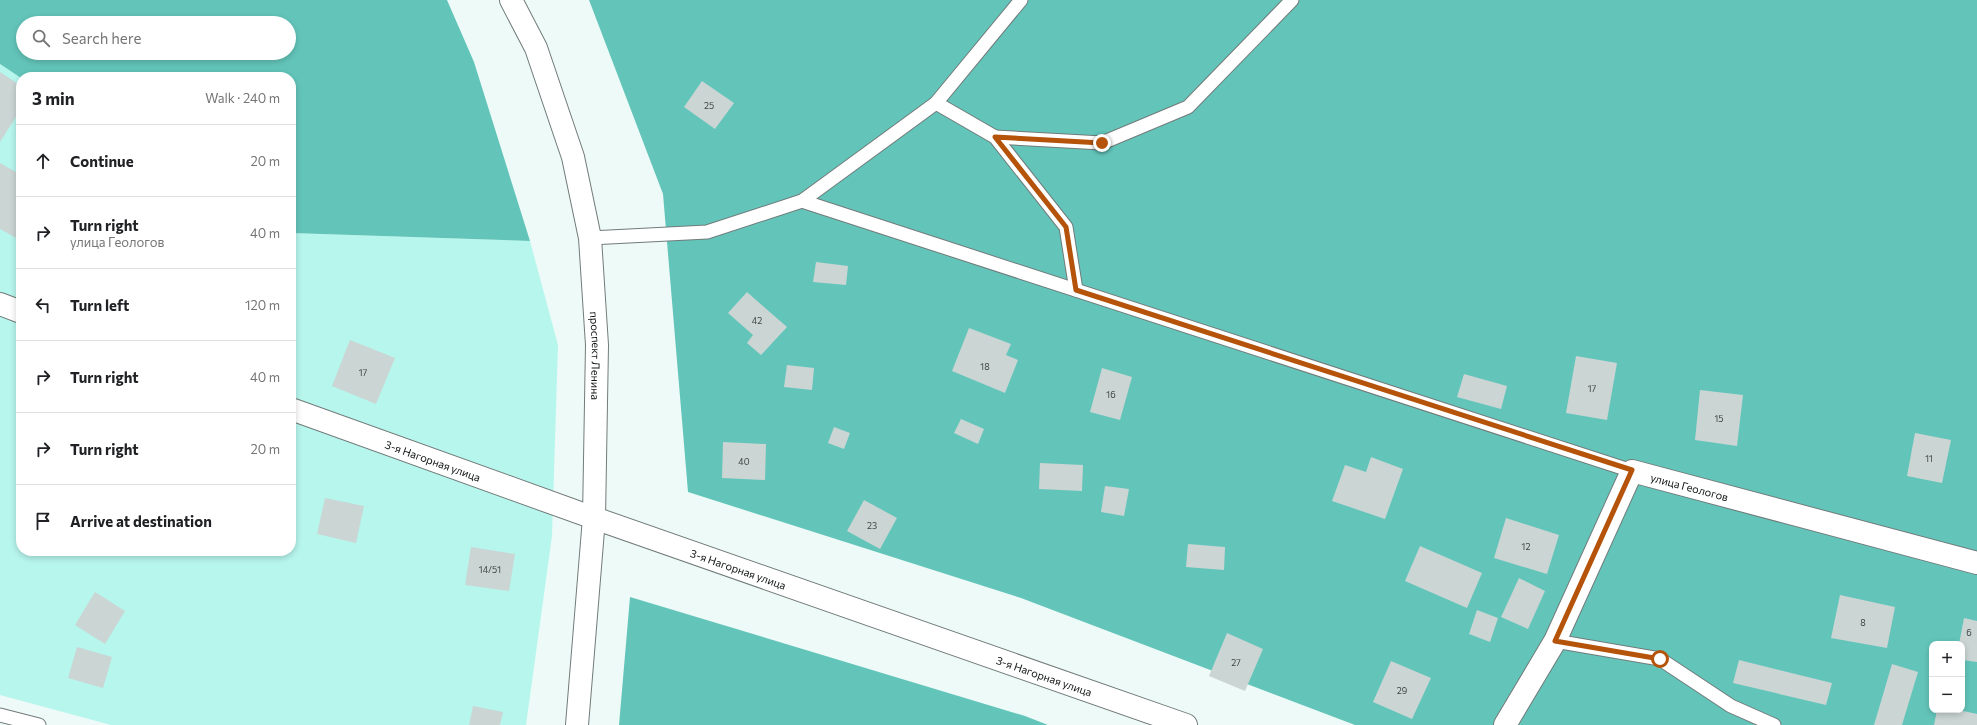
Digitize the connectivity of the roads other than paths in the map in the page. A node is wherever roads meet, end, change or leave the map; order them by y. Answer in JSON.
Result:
{"nodes":[{"id":1,"x":511,"y":0,"type":"edge"},
{"id":2,"x":1021,"y":0,"type":"edge"},
{"id":3,"x":1292,"y":0,"type":"edge"},
{"id":4,"x":936,"y":103,"type":"junction"},
{"id":5,"x":995,"y":137,"type":"junction"},
{"id":6,"x":802,"y":200,"type":"junction"},
{"id":7,"x":590,"y":238,"type":"junction"},
{"id":8,"x":1076,"y":290,"type":"junction"},
{"id":9,"x":0,"y":304,"type":"edge"},
{"id":10,"x":16,"y":310,"type":"edge"},
{"id":11,"x":296,"y":411,"type":"edge"},
{"id":12,"x":1632,"y":470,"type":"junction"},
{"id":13,"x":594,"y":518,"type":"junction"},
{"id":14,"x":1977,"y":563,"type":"edge"},
{"id":15,"x":1555,"y":641,"type":"junction"},
{"id":16,"x":0,"y":714,"type":"edge"},
{"id":17,"x":39,"y":725,"type":"edge"},
{"id":18,"x":577,"y":725,"type":"edge"},
{"id":19,"x":1186,"y":725,"type":"edge"},
{"id":20,"x":1505,"y":725,"type":"edge"},
{"id":21,"x":1774,"y":725,"type":"edge"}],
"edges":[{"from":1,"to":7,"type":"street","name":"проспект Ленина"},
{"from":2,"to":4,"type":"lane"},
{"from":3,"to":5,"type":"lane"},
{"from":4,"to":5,"type":"lane"},
{"from":4,"to":6,"type":"lane"},
{"from":5,"to":8,"type":"lane"},
{"from":6,"to":7,"type":"lane"},
{"from":6,"to":8,"type":"lane"},
{"from":7,"to":13,"type":"street","name":"проспект Ленина"},
{"from":8,"to":12,"type":"lane"},
{"from":9,"to":10,"type":"street"},
{"from":11,"to":13,"type":"street","name":"3-я Нагорная улица"},
{"from":12,"to":14,"type":"street","name":"улица Геологов"},
{"from":12,"to":15,"type":"street"},
{"from":13,"to":18,"type":"street","name":"проспект Ленина"},
{"from":13,"to":19,"type":"street","name":"3-я Нагорная улица"},
{"from":15,"to":20,"type":"street"},
{"from":15,"to":21,"type":"lane"},
{"from":16,"to":17,"type":"lane"}]}
